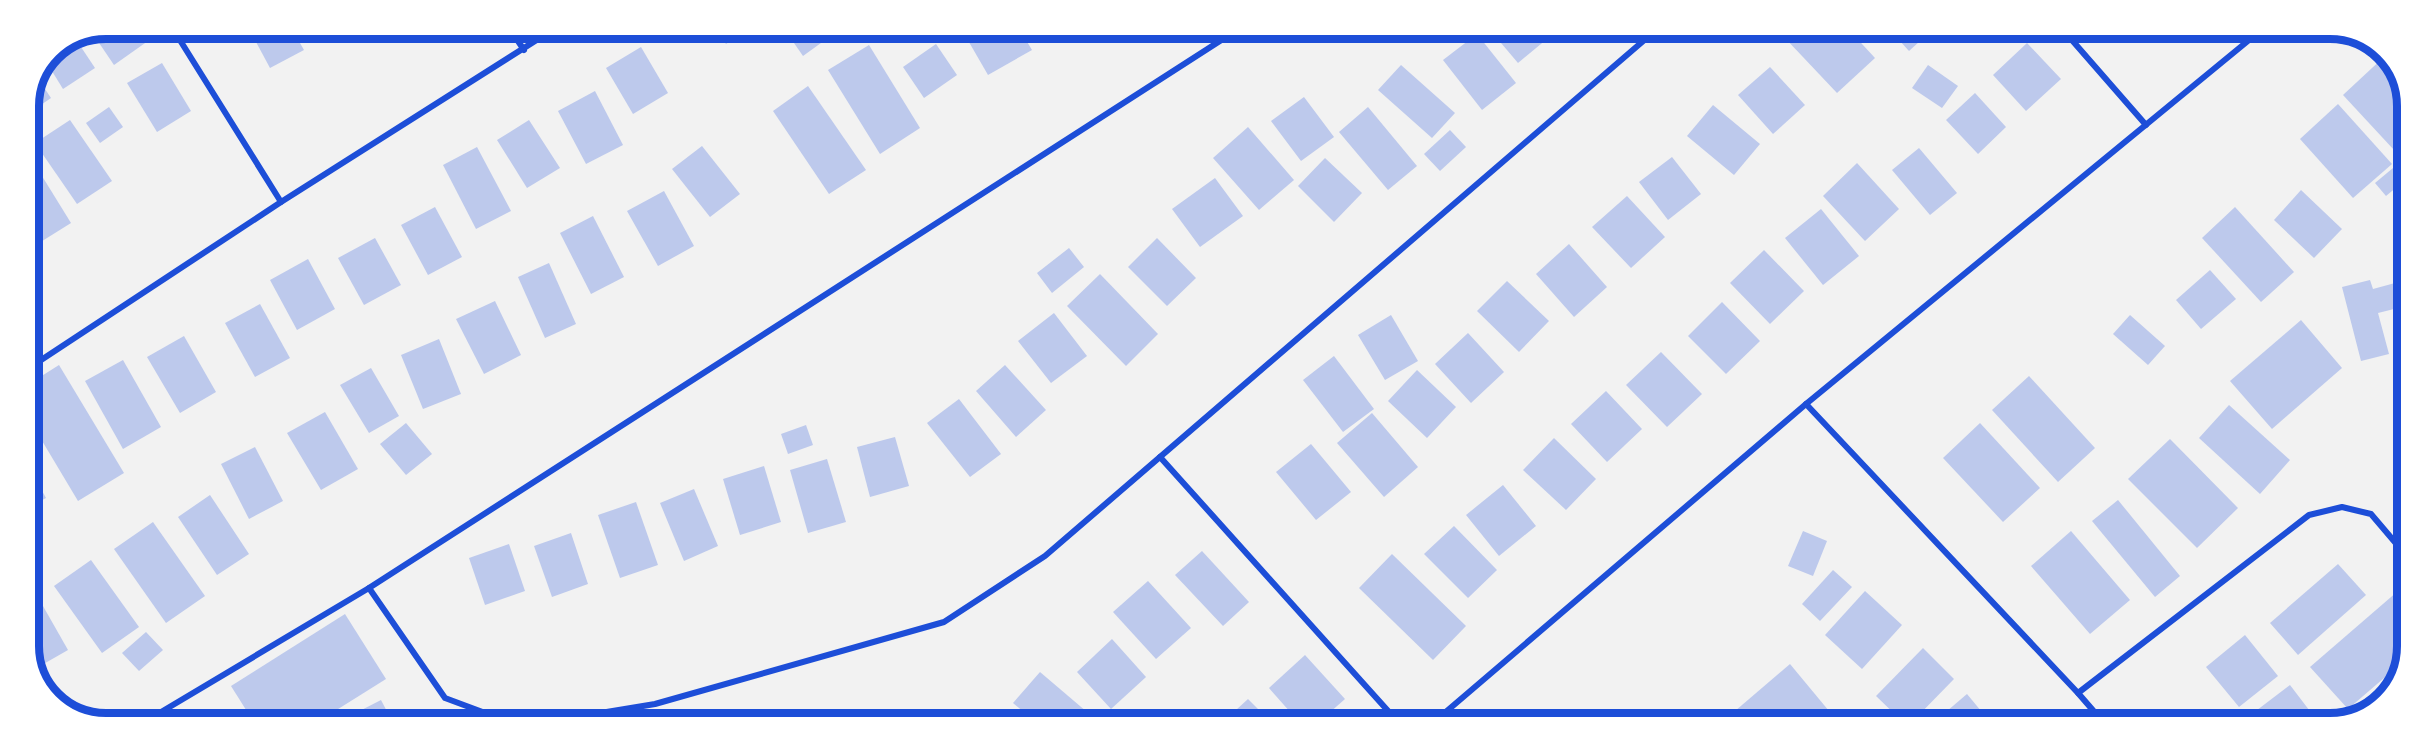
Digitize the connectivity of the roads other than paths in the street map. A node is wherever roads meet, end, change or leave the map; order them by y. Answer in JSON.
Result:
{"nodes":[{"id":1,"x":179,"y":39,"type":"edge"},
{"id":2,"x":517,"y":39,"type":"edge"},
{"id":3,"x":540,"y":39,"type":"edge"},
{"id":4,"x":1223,"y":39,"type":"edge"},
{"id":5,"x":1646,"y":39,"type":"edge"},
{"id":6,"x":2071,"y":39,"type":"edge"},
{"id":7,"x":2250,"y":39,"type":"edge"},
{"id":8,"x":524,"y":50,"type":"junction"},
{"id":9,"x":2146,"y":125,"type":"junction"},
{"id":10,"x":281,"y":202,"type":"junction"},
{"id":11,"x":39,"y":361,"type":"edge"},
{"id":12,"x":1806,"y":404,"type":"junction"},
{"id":13,"x":1160,"y":457,"type":"junction"},
{"id":14,"x":2397,"y":545,"type":"edge"},
{"id":15,"x":369,"y":588,"type":"junction"},
{"id":16,"x":2078,"y":693,"type":"junction"},
{"id":17,"x":159,"y":713,"type":"edge"},
{"id":18,"x":485,"y":713,"type":"edge"},
{"id":19,"x":601,"y":713,"type":"edge"},
{"id":20,"x":1390,"y":713,"type":"edge"},
{"id":21,"x":1445,"y":713,"type":"edge"},
{"id":22,"x":2095,"y":713,"type":"edge"}],
"edges":[{"from":1,"to":10,"type":"street"},
{"from":2,"to":8,"type":"street"},
{"from":3,"to":8,"type":"street"},
{"from":4,"to":15,"type":"street"},
{"from":5,"to":13,"type":"street"},
{"from":6,"to":9,"type":"street"},
{"from":7,"to":9,"type":"street"},
{"from":8,"to":10,"type":"street"},
{"from":9,"to":12,"type":"street"},
{"from":10,"to":11,"type":"street"},
{"from":12,"to":16,"type":"street"},
{"from":12,"to":21,"type":"street"},
{"from":13,"to":19,"type":"street"},
{"from":13,"to":20,"type":"street"},
{"from":14,"to":16,"type":"street"},
{"from":15,"to":17,"type":"street"},
{"from":15,"to":18,"type":"street"},
{"from":16,"to":22,"type":"street"}]}
